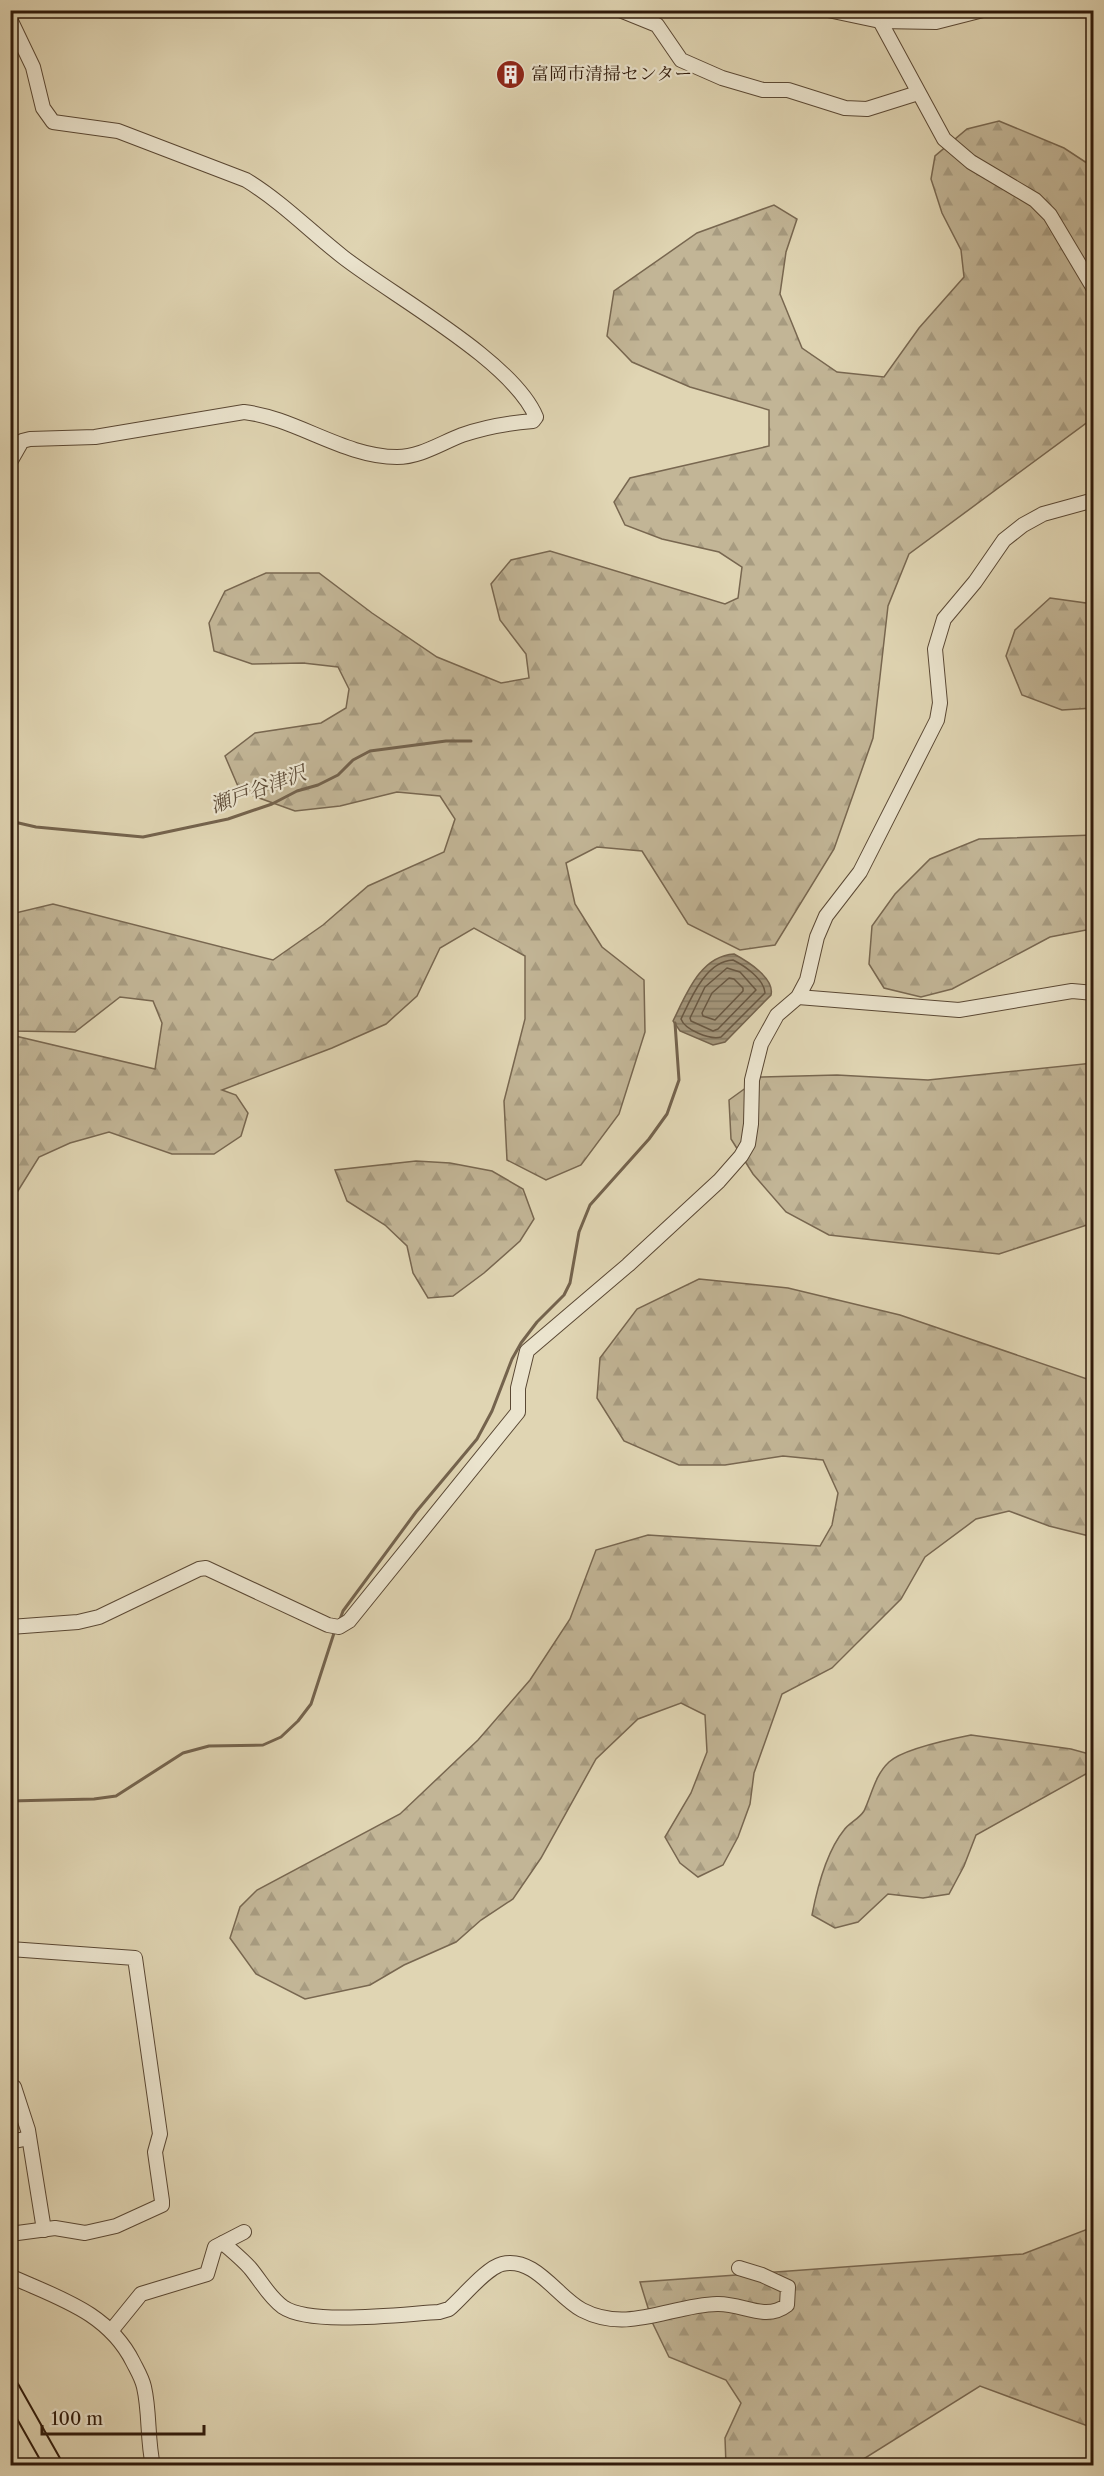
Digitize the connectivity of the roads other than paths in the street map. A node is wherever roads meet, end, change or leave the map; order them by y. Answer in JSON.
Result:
{"nodes":[{"id":1,"x":620,"y":10,"type":"edge"},
{"id":2,"x":828,"y":10,"type":"edge"},
{"id":3,"x":983,"y":10,"type":"edge"},
{"id":4,"x":1086,"y":10,"type":"edge"},
{"id":5,"x":1094,"y":13,"type":"edge"},
{"id":6,"x":10,"y":19,"type":"edge"},
{"id":7,"x":880,"y":21,"type":"junction"},
{"id":8,"x":918,"y":93,"type":"junction"},
{"id":9,"x":1094,"y":289,"type":"edge"},
{"id":10,"x":10,"y":462,"type":"edge"},
{"id":11,"x":1094,"y":500,"type":"edge"},
{"id":12,"x":1094,"y":993,"type":"edge"},
{"id":13,"x":798,"y":997,"type":"junction"},
{"id":14,"x":10,"y":1627,"type":"edge"},
{"id":15,"x":10,"y":1949,"type":"edge"},
{"id":16,"x":10,"y":2085,"type":"edge"},
{"id":17,"x":29,"y":2138,"type":"junction"},
{"id":18,"x":10,"y":2142,"type":"edge"},
{"id":19,"x":44,"y":2230,"type":"junction"},
{"id":20,"x":244,"y":2232,"type":"dead end"},
{"id":21,"x":10,"y":2234,"type":"edge"},
{"id":22,"x":223,"y":2243,"type":"junction"},
{"id":23,"x":740,"y":2268,"type":"dead end"},
{"id":24,"x":10,"y":2276,"type":"edge"},
{"id":25,"x":111,"y":2331,"type":"junction"},
{"id":26,"x":10,"y":2388,"type":"edge"},
{"id":27,"x":54,"y":2466,"type":"edge"},
{"id":28,"x":153,"y":2466,"type":"edge"}],
"edges":[{"from":1,"to":8,"type":"street"},
{"from":2,"to":7,"type":"street"},
{"from":3,"to":7,"type":"street"},
{"from":4,"to":5,"type":"street"},
{"from":6,"to":10,"type":"street"},
{"from":7,"to":8,"type":"street"},
{"from":8,"to":9,"type":"street"},
{"from":11,"to":13,"type":"street"},
{"from":12,"to":13,"type":"street"},
{"from":13,"to":14,"type":"street"},
{"from":15,"to":19,"type":"street"},
{"from":16,"to":17,"type":"street"},
{"from":17,"to":18,"type":"street"},
{"from":17,"to":19,"type":"street"},
{"from":19,"to":21,"type":"street"},
{"from":20,"to":22,"type":"street"},
{"from":22,"to":23,"type":"street"},
{"from":22,"to":25,"type":"street"},
{"from":24,"to":25,"type":"street"},
{"from":25,"to":28,"type":"street"},
{"from":26,"to":27,"type":"main road"}]}
